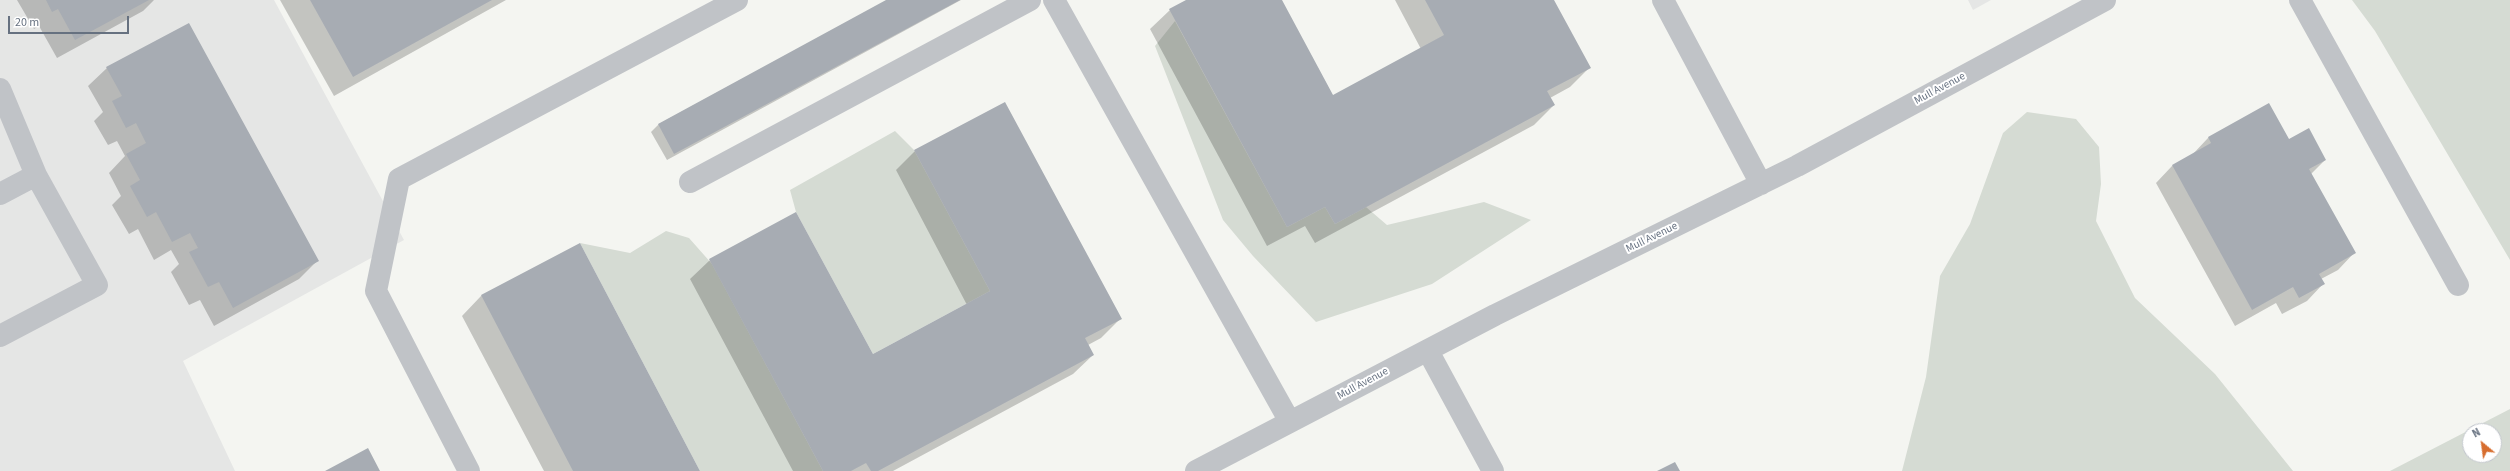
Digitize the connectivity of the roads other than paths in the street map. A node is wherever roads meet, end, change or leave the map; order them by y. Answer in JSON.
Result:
{"nodes":[{"id":1,"x":737,"y":0,"type":"edge"},
{"id":2,"x":1030,"y":0,"type":"edge"},
{"id":3,"x":1054,"y":0,"type":"edge"},
{"id":4,"x":1664,"y":0,"type":"edge"},
{"id":5,"x":2105,"y":0,"type":"edge"},
{"id":6,"x":2300,"y":0,"type":"edge"},
{"id":7,"x":0,"y":89,"type":"edge"},
{"id":8,"x":36,"y":175,"type":"junction"},
{"id":9,"x":690,"y":182,"type":"dead end"},
{"id":10,"x":1761,"y":184,"type":"junction"},
{"id":11,"x":0,"y":194,"type":"edge"},
{"id":12,"x":2458,"y":285,"type":"dead end"},
{"id":13,"x":0,"y":336,"type":"edge"},
{"id":14,"x":1428,"y":351,"type":"junction"},
{"id":15,"x":1290,"y":422,"type":"junction"},
{"id":16,"x":469,"y":471,"type":"edge"},
{"id":17,"x":1196,"y":471,"type":"edge"},
{"id":18,"x":1493,"y":471,"type":"edge"}],
"edges":[{"from":1,"to":16,"type":"street"},
{"from":2,"to":9,"type":"street"},
{"from":3,"to":15,"type":"street"},
{"from":4,"to":10,"type":"street"},
{"from":5,"to":10,"type":"street","name":"Mull Avenue"},
{"from":6,"to":12,"type":"street"},
{"from":7,"to":8,"type":"street"},
{"from":8,"to":11,"type":"street"},
{"from":8,"to":13,"type":"street"},
{"from":10,"to":14,"type":"street","name":"Mull Avenue"},
{"from":14,"to":15,"type":"street","name":"Mull Avenue"},
{"from":14,"to":18,"type":"street"},
{"from":15,"to":17,"type":"street","name":"Mull Avenue"}]}
